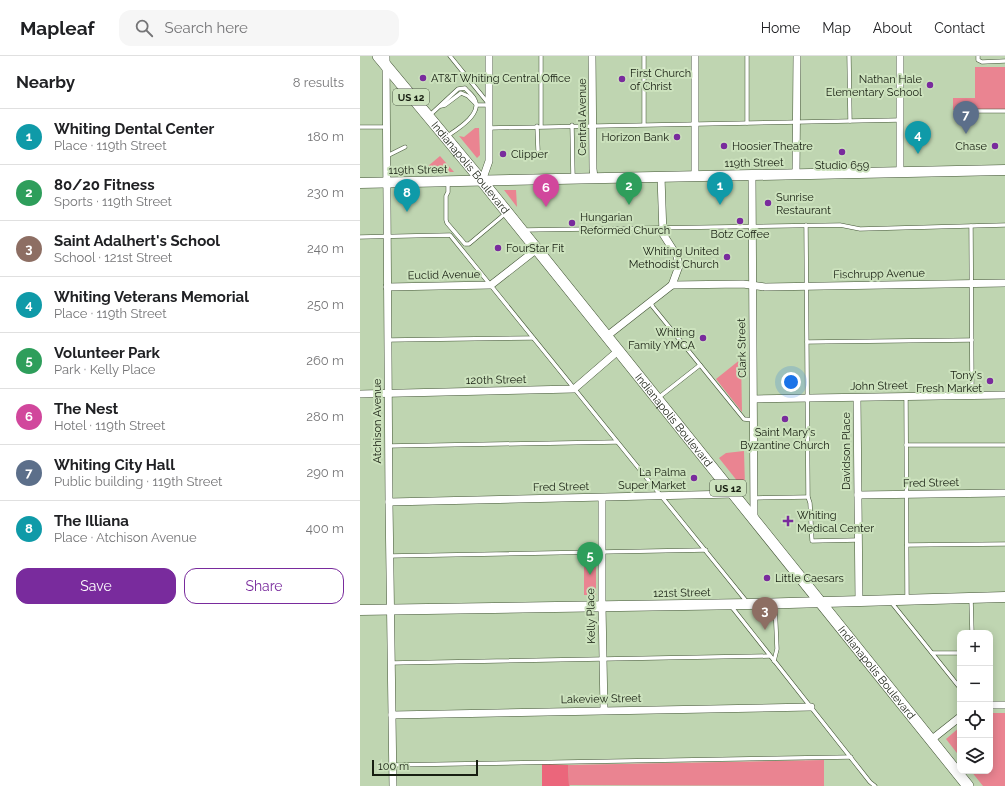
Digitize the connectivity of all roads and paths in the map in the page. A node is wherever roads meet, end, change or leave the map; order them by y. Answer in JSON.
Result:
{"nodes":[{"id":1,"x":378,"y":56,"type":"edge"},
{"id":2,"x":450,"y":56,"type":"edge"},
{"id":3,"x":489,"y":56,"type":"edge"},
{"id":4,"x":541,"y":56,"type":"edge"},
{"id":5,"x":592,"y":56,"type":"edge"},
{"id":6,"x":644,"y":56,"type":"edge"},
{"id":7,"x":695,"y":56,"type":"edge"},
{"id":8,"x":747,"y":56,"type":"edge"},
{"id":9,"x":797,"y":56,"type":"edge"},
{"id":10,"x":849,"y":56,"type":"edge"},
{"id":11,"x":900,"y":56,"type":"edge"},
{"id":12,"x":978,"y":56,"type":"edge"},
{"id":13,"x":386,"y":61,"type":"edge"},
{"id":14,"x":1005,"y":61,"type":"edge"},
{"id":15,"x":477,"y":105,"type":"junction"},
{"id":16,"x":489,"y":105,"type":"junction"},
{"id":17,"x":967,"y":111,"type":"dead end"},
{"id":18,"x":1005,"y":111,"type":"edge"},
{"id":19,"x":428,"y":117,"type":"junction"},
{"id":20,"x":900,"y":120,"type":"junction"},
{"id":21,"x":850,"y":121,"type":"junction"},
{"id":22,"x":796,"y":122,"type":"junction"},
{"id":23,"x":747,"y":123,"type":"junction"},
{"id":24,"x":644,"y":124,"type":"junction"},
{"id":25,"x":695,"y":124,"type":"junction"},
{"id":26,"x":593,"y":125,"type":"junction"},
{"id":27,"x":539,"y":126,"type":"junction"},
{"id":28,"x":572,"y":126,"type":"junction"},
{"id":29,"x":360,"y":127,"type":"edge"},
{"id":30,"x":386,"y":127,"type":"junction"},
{"id":31,"x":489,"y":128,"type":"junction"},
{"id":32,"x":445,"y":138,"type":"junction"},
{"id":33,"x":404,"y":147,"type":"dead end"},
{"id":34,"x":538,"y":150,"type":"dead end"},
{"id":35,"x":386,"y":157,"type":"junction"},
{"id":36,"x":1005,"y":170,"type":"edge"},
{"id":37,"x":900,"y":172,"type":"junction"},
{"id":38,"x":796,"y":174,"type":"junction"},
{"id":39,"x":752,"y":175,"type":"junction"},
{"id":40,"x":695,"y":176,"type":"junction"},
{"id":41,"x":661,"y":177,"type":"junction"},
{"id":42,"x":594,"y":178,"type":"junction"},
{"id":43,"x":573,"y":179,"type":"junction"},
{"id":44,"x":448,"y":181,"type":"junction"},
{"id":45,"x":482,"y":181,"type":"junction"},
{"id":46,"x":386,"y":182,"type":"junction"},
{"id":47,"x":360,"y":183,"type":"edge"},
{"id":48,"x":506,"y":212,"type":"junction"},
{"id":49,"x":806,"y":225,"type":"junction"},
{"id":50,"x":1005,"y":225,"type":"edge"},
{"id":51,"x":971,"y":226,"type":"junction"},
{"id":52,"x":752,"y":227,"type":"junction"},
{"id":53,"x":663,"y":228,"type":"junction"},
{"id":54,"x":521,"y":230,"type":"junction"},
{"id":55,"x":386,"y":236,"type":"junction"},
{"id":56,"x":360,"y":237,"type":"edge"},
{"id":57,"x":537,"y":249,"type":"junction"},
{"id":58,"x":1005,"y":283,"type":"edge"},
{"id":59,"x":972,"y":284,"type":"junction"},
{"id":60,"x":672,"y":285,"type":"junction"},
{"id":61,"x":491,"y":286,"type":"junction"},
{"id":62,"x":752,"y":286,"type":"junction"},
{"id":63,"x":807,"y":286,"type":"junction"},
{"id":64,"x":387,"y":287,"type":"junction"},
{"id":65,"x":650,"y":302,"type":"junction"},
{"id":66,"x":607,"y":336,"type":"junction"},
{"id":67,"x":533,"y":338,"type":"junction"},
{"id":68,"x":387,"y":340,"type":"junction"},
{"id":69,"x":972,"y":340,"type":"junction"},
{"id":70,"x":807,"y":342,"type":"junction"},
{"id":71,"x":618,"y":351,"type":"junction"},
{"id":72,"x":700,"y":364,"type":"junction"},
{"id":73,"x":574,"y":389,"type":"junction"},
{"id":74,"x":388,"y":393,"type":"junction"},
{"id":75,"x":360,"y":394,"type":"edge"},
{"id":76,"x":1005,"y":395,"type":"edge"},
{"id":77,"x":972,"y":396,"type":"junction"},
{"id":78,"x":906,"y":397,"type":"junction"},
{"id":79,"x":808,"y":398,"type":"junction"},
{"id":80,"x":857,"y":398,"type":"junction"},
{"id":81,"x":657,"y":399,"type":"junction"},
{"id":82,"x":754,"y":399,"type":"junction"},
{"id":83,"x":754,"y":420,"type":"junction"},
{"id":84,"x":617,"y":442,"type":"junction"},
{"id":85,"x":906,"y":445,"type":"junction"},
{"id":86,"x":1005,"y":445,"type":"edge"},
{"id":87,"x":388,"y":446,"type":"junction"},
{"id":88,"x":734,"y":494,"type":"junction"},
{"id":89,"x":906,"y":494,"type":"junction"},
{"id":90,"x":1005,"y":494,"type":"edge"},
{"id":91,"x":858,"y":495,"type":"junction"},
{"id":92,"x":663,"y":497,"type":"junction"},
{"id":93,"x":808,"y":497,"type":"junction"},
{"id":94,"x":602,"y":498,"type":"junction"},
{"id":95,"x":753,"y":498,"type":"junction"},
{"id":96,"x":388,"y":502,"type":"junction"},
{"id":97,"x":754,"y":520,"type":"junction"},
{"id":98,"x":858,"y":540,"type":"junction"},
{"id":99,"x":1005,"y":544,"type":"edge"},
{"id":100,"x":907,"y":545,"type":"junction"},
{"id":101,"x":706,"y":550,"type":"junction"},
{"id":102,"x":602,"y":552,"type":"junction"},
{"id":103,"x":389,"y":556,"type":"junction"},
{"id":104,"x":1005,"y":597,"type":"edge"},
{"id":105,"x":971,"y":598,"type":"junction"},
{"id":106,"x":907,"y":599,"type":"junction"},
{"id":107,"x":889,"y":600,"type":"junction"},
{"id":108,"x":859,"y":601,"type":"junction"},
{"id":109,"x":820,"y":602,"type":"junction"},
{"id":110,"x":775,"y":603,"type":"junction"},
{"id":111,"x":729,"y":604,"type":"junction"},
{"id":112,"x":749,"y":604,"type":"junction"},
{"id":113,"x":602,"y":606,"type":"junction"},
{"id":114,"x":390,"y":609,"type":"junction"},
{"id":115,"x":360,"y":610,"type":"edge"},
{"id":116,"x":972,"y":630,"type":"edge"},
{"id":117,"x":932,"y":653,"type":"junction"},
{"id":118,"x":957,"y":653,"type":"edge"},
{"id":119,"x":770,"y":656,"type":"junction"},
{"id":120,"x":603,"y":660,"type":"junction"},
{"id":121,"x":774,"y":661,"type":"junction"},
{"id":122,"x":391,"y":663,"type":"junction"},
{"id":123,"x":957,"y":684,"type":"edge"},
{"id":124,"x":993,"y":705,"type":"edge"},
{"id":125,"x":1005,"y":705,"type":"edge"},
{"id":126,"x":811,"y":707,"type":"junction"},
{"id":127,"x":604,"y":710,"type":"junction"},
{"id":128,"x":392,"y":715,"type":"junction"},
{"id":129,"x":957,"y":719,"type":"edge"},
{"id":130,"x":931,"y":740,"type":"junction"},
{"id":131,"x":851,"y":757,"type":"junction"},
{"id":132,"x":392,"y":765,"type":"junction"},
{"id":133,"x":393,"y":786,"type":"edge"},
{"id":134,"x":874,"y":786,"type":"edge"},
{"id":135,"x":968,"y":786,"type":"edge"}],
"edges":[{"from":1,"to":13,"type":"main road","name":"Indianapolis Boulevard","number":"US 12"},
{"from":2,"to":16,"type":"lane"},
{"from":3,"to":16,"type":"street"},
{"from":4,"to":27,"type":"lane"},
{"from":5,"to":26,"type":"street","name":"Central Avenue"},
{"from":6,"to":24,"type":"lane"},
{"from":7,"to":25,"type":"street"},
{"from":8,"to":23,"type":"lane"},
{"from":9,"to":22,"type":"street"},
{"from":10,"to":21,"type":"lane"},
{"from":11,"to":20,"type":"street"},
{"from":12,"to":14,"type":"lane"},
{"from":13,"to":19,"type":"main road","name":"Indianapolis Boulevard","number":"US 12"},
{"from":13,"to":30,"type":"street","name":"Atchison Avenue"},
{"from":15,"to":16,"type":"lane"},
{"from":15,"to":19,"type":"lane"},
{"from":15,"to":32,"type":"lane"},
{"from":16,"to":31,"type":"street"},
{"from":17,"to":18,"type":"lane"},
{"from":19,"to":32,"type":"main road","name":"Indianapolis Boulevard","number":"US 12"},
{"from":20,"to":21,"type":"lane"},
{"from":20,"to":37,"type":"street"},
{"from":21,"to":22,"type":"lane"},
{"from":22,"to":23,"type":"lane"},
{"from":22,"to":38,"type":"street"},
{"from":23,"to":25,"type":"lane"},
{"from":24,"to":25,"type":"lane"},
{"from":24,"to":26,"type":"lane"},
{"from":25,"to":40,"type":"street"},
{"from":26,"to":28,"type":"lane"},
{"from":26,"to":42,"type":"street","name":"Central Avenue"},
{"from":27,"to":28,"type":"lane"},
{"from":27,"to":31,"type":"lane"},
{"from":27,"to":34,"type":"lane"},
{"from":28,"to":43,"type":"lane"},
{"from":29,"to":30,"type":"lane"},
{"from":30,"to":35,"type":"street","name":"Atchison Avenue"},
{"from":31,"to":45,"type":"street"},
{"from":32,"to":45,"type":"main road","name":"Indianapolis Boulevard","number":"US 12"},
{"from":33,"to":35,"type":"lane"},
{"from":35,"to":46,"type":"street","name":"Atchison Avenue"},
{"from":36,"to":37,"type":"street","name":"119th Street"},
{"from":37,"to":38,"type":"street","name":"119th Street"},
{"from":38,"to":39,"type":"street","name":"119th Street"},
{"from":39,"to":40,"type":"street","name":"119th Street"},
{"from":39,"to":52,"type":"street","name":"Clark Street"},
{"from":40,"to":41,"type":"street","name":"119th Street"},
{"from":41,"to":42,"type":"street","name":"119th Street"},
{"from":41,"to":53,"type":"street"},
{"from":42,"to":43,"type":"street","name":"119th Street"},
{"from":43,"to":45,"type":"street","name":"119th Street"},
{"from":44,"to":45,"type":"street","name":"119th Street"},
{"from":44,"to":46,"type":"street","name":"119th Street"},
{"from":44,"to":48,"type":"lane"},
{"from":45,"to":48,"type":"main road","name":"Indianapolis Boulevard","number":"US 12"},
{"from":46,"to":47,"type":"street","name":"119th Street"},
{"from":46,"to":55,"type":"street","name":"Atchison Avenue"},
{"from":48,"to":54,"type":"main road","name":"Indianapolis Boulevard","number":"US 12"},
{"from":49,"to":51,"type":"lane"},
{"from":49,"to":52,"type":"lane"},
{"from":49,"to":63,"type":"lane"},
{"from":50,"to":51,"type":"lane"},
{"from":51,"to":59,"type":"lane"},
{"from":52,"to":53,"type":"lane"},
{"from":52,"to":62,"type":"street","name":"Clark Street"},
{"from":53,"to":54,"type":"lane"},
{"from":53,"to":60,"type":"street"},
{"from":54,"to":57,"type":"main road","name":"Indianapolis Boulevard","number":"US 12"},
{"from":55,"to":56,"type":"lane"},
{"from":55,"to":61,"type":"lane"},
{"from":55,"to":64,"type":"street","name":"Atchison Avenue"},
{"from":57,"to":61,"type":"street","name":"Euclid Avenue"},
{"from":57,"to":66,"type":"main road","name":"Indianapolis Boulevard","number":"US 12"},
{"from":58,"to":59,"type":"street","name":"Fischrupp Avenue"},
{"from":59,"to":63,"type":"street","name":"Fischrupp Avenue"},
{"from":59,"to":69,"type":"lane"},
{"from":60,"to":62,"type":"street","name":"Fischrupp Avenue"},
{"from":60,"to":65,"type":"street"},
{"from":61,"to":64,"type":"street","name":"Euclid Avenue"},
{"from":61,"to":67,"type":"lane"},
{"from":62,"to":63,"type":"street","name":"Fischrupp Avenue"},
{"from":62,"to":82,"type":"street","name":"Clark Street"},
{"from":63,"to":70,"type":"lane"},
{"from":64,"to":68,"type":"street","name":"Atchison Avenue"},
{"from":65,"to":66,"type":"street"},
{"from":65,"to":72,"type":"lane"},
{"from":66,"to":71,"type":"main road","name":"Indianapolis Boulevard","number":"US 12"},
{"from":67,"to":68,"type":"lane"},
{"from":67,"to":73,"type":"lane"},
{"from":68,"to":74,"type":"street","name":"Atchison Avenue"},
{"from":69,"to":70,"type":"lane"},
{"from":69,"to":77,"type":"lane"},
{"from":70,"to":79,"type":"lane"},
{"from":71,"to":73,"type":"street"},
{"from":71,"to":81,"type":"main road","name":"Indianapolis Boulevard","number":"US 12"},
{"from":72,"to":81,"type":"lane"},
{"from":72,"to":83,"type":"lane"},
{"from":73,"to":74,"type":"street","name":"120th Street"},
{"from":73,"to":84,"type":"lane"},
{"from":74,"to":75,"type":"street","name":"120th Street"},
{"from":74,"to":87,"type":"street","name":"Atchison Avenue"},
{"from":76,"to":77,"type":"street","name":"John Street"},
{"from":77,"to":78,"type":"street","name":"John Street"},
{"from":78,"to":80,"type":"street","name":"John Street"},
{"from":78,"to":85,"type":"lane"},
{"from":79,"to":80,"type":"street","name":"John Street"},
{"from":79,"to":82,"type":"street","name":"John Street"},
{"from":79,"to":93,"type":"lane"},
{"from":80,"to":91,"type":"street","name":"Davidson Place"},
{"from":81,"to":88,"type":"main road","name":"Indianapolis Boulevard","number":"US 12"},
{"from":82,"to":83,"type":"street","name":"Clark Street"},
{"from":83,"to":95,"type":"street","name":"Clark Street"},
{"from":84,"to":87,"type":"lane"},
{"from":84,"to":92,"type":"lane"},
{"from":85,"to":86,"type":"lane"},
{"from":85,"to":89,"type":"lane"},
{"from":87,"to":96,"type":"street","name":"Atchison Avenue"},
{"from":88,"to":92,"type":"street","name":"Fred Street"},
{"from":88,"to":97,"type":"main road","name":"Indianapolis Boulevard","number":"US 12"},
{"from":89,"to":90,"type":"street","name":"Fred Street"},
{"from":89,"to":91,"type":"street","name":"Fred Street"},
{"from":89,"to":100,"type":"lane"},
{"from":91,"to":98,"type":"street","name":"Davidson Place"},
{"from":92,"to":94,"type":"street","name":"Fred Street"},
{"from":92,"to":101,"type":"lane"},
{"from":93,"to":95,"type":"lane"},
{"from":93,"to":98,"type":"lane"},
{"from":94,"to":96,"type":"street","name":"Fred Street"},
{"from":94,"to":102,"type":"street","name":"Kelly Place"},
{"from":95,"to":97,"type":"street","name":"Clark Street"},
{"from":96,"to":103,"type":"street","name":"Atchison Avenue"},
{"from":97,"to":109,"type":"main road","name":"Indianapolis Boulevard","number":"US 12"},
{"from":98,"to":108,"type":"street","name":"Davidson Place"},
{"from":99,"to":100,"type":"lane"},
{"from":100,"to":106,"type":"lane"},
{"from":101,"to":102,"type":"lane"},
{"from":101,"to":112,"type":"lane"},
{"from":102,"to":103,"type":"lane"},
{"from":102,"to":113,"type":"street","name":"Kelly Place"},
{"from":103,"to":114,"type":"street","name":"Atchison Avenue"},
{"from":104,"to":105,"type":"street","name":"121st Street"},
{"from":105,"to":106,"type":"street","name":"121st Street"},
{"from":105,"to":116,"type":"lane"},
{"from":106,"to":107,"type":"street","name":"121st Street"},
{"from":107,"to":108,"type":"street","name":"121st Street"},
{"from":107,"to":117,"type":"lane"},
{"from":108,"to":109,"type":"street","name":"121st Street"},
{"from":109,"to":110,"type":"street","name":"121st Street"},
{"from":109,"to":130,"type":"main road","name":"Indianapolis Boulevard","number":"US 12"},
{"from":110,"to":112,"type":"street","name":"121st Street"},
{"from":110,"to":121,"type":"lane"},
{"from":111,"to":112,"type":"street","name":"121st Street"},
{"from":111,"to":113,"type":"street","name":"121st Street"},
{"from":111,"to":119,"type":"lane"},
{"from":113,"to":114,"type":"street","name":"121st Street"},
{"from":113,"to":120,"type":"street","name":"Kelly Place"},
{"from":114,"to":115,"type":"street","name":"121st Street"},
{"from":114,"to":122,"type":"street","name":"Atchison Avenue"},
{"from":117,"to":118,"type":"lane"},
{"from":117,"to":123,"type":"lane"},
{"from":119,"to":120,"type":"lane"},
{"from":119,"to":121,"type":"lane"},
{"from":120,"to":122,"type":"lane"},
{"from":120,"to":127,"type":"street","name":"Kelly Place"},
{"from":121,"to":126,"type":"lane"},
{"from":122,"to":128,"type":"street","name":"Atchison Avenue"},
{"from":124,"to":125,"type":"street"},
{"from":126,"to":127,"type":"street","name":"Lakeview Street"},
{"from":126,"to":131,"type":"lane"},
{"from":127,"to":128,"type":"street","name":"Lakeview Street"},
{"from":128,"to":132,"type":"street","name":"Atchison Avenue"},
{"from":129,"to":130,"type":"street"},
{"from":130,"to":135,"type":"main road","name":"Indianapolis Boulevard","number":"US 12"},
{"from":131,"to":132,"type":"lane"},
{"from":131,"to":134,"type":"lane"},
{"from":132,"to":133,"type":"street","name":"Atchison Avenue"}]}
